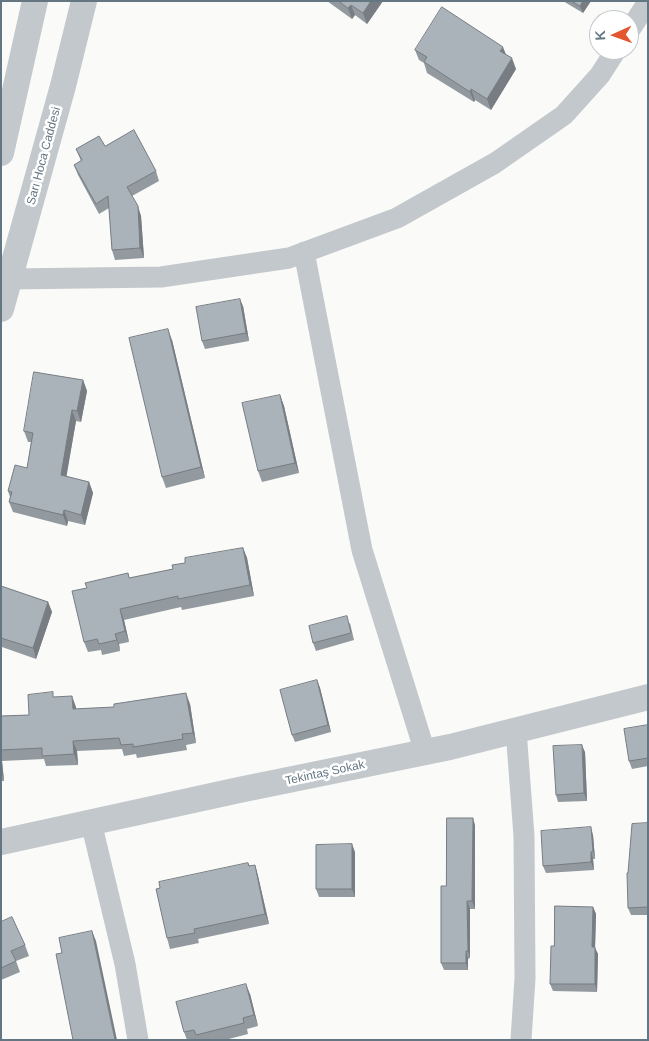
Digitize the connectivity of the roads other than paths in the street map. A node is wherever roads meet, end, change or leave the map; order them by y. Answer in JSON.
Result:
{"nodes":[{"id":1,"x":35,"y":1,"type":"edge"},
{"id":2,"x":84,"y":1,"type":"edge"},
{"id":3,"x":648,"y":2,"type":"edge"},
{"id":4,"x":639,"y":16,"type":"edge"},
{"id":5,"x":610,"y":60,"type":"edge"},
{"id":6,"x":2,"y":150,"type":"edge"},
{"id":7,"x":304,"y":252,"type":"junction"},
{"id":8,"x":10,"y":279,"type":"junction"},
{"id":9,"x":1,"y":309,"type":"edge"},
{"id":10,"x":648,"y":697,"type":"edge"},
{"id":11,"x":516,"y":730,"type":"junction"},
{"id":12,"x":425,"y":752,"type":"junction"},
{"id":13,"x":91,"y":822,"type":"junction"},
{"id":14,"x":1,"y":842,"type":"edge"},
{"id":15,"x":138,"y":1040,"type":"edge"},
{"id":16,"x":521,"y":1040,"type":"edge"}],
"edges":[{"from":1,"to":6,"type":"street"},
{"from":2,"to":8,"type":"street","name":"Sarı Hoca Caddesi"},
{"from":3,"to":4,"type":"street"},
{"from":5,"to":7,"type":"street"},
{"from":7,"to":8,"type":"street"},
{"from":7,"to":12,"type":"street"},
{"from":8,"to":9,"type":"street","name":"Sarı Hoca Caddesi"},
{"from":10,"to":11,"type":"street","name":"Tekintaş Sokak"},
{"from":11,"to":12,"type":"street","name":"Tekintaş Sokak"},
{"from":11,"to":16,"type":"street"},
{"from":12,"to":13,"type":"street","name":"Tekintaş Sokak"},
{"from":13,"to":14,"type":"street","name":"Tekintaş Sokak"},
{"from":13,"to":15,"type":"street"}]}
